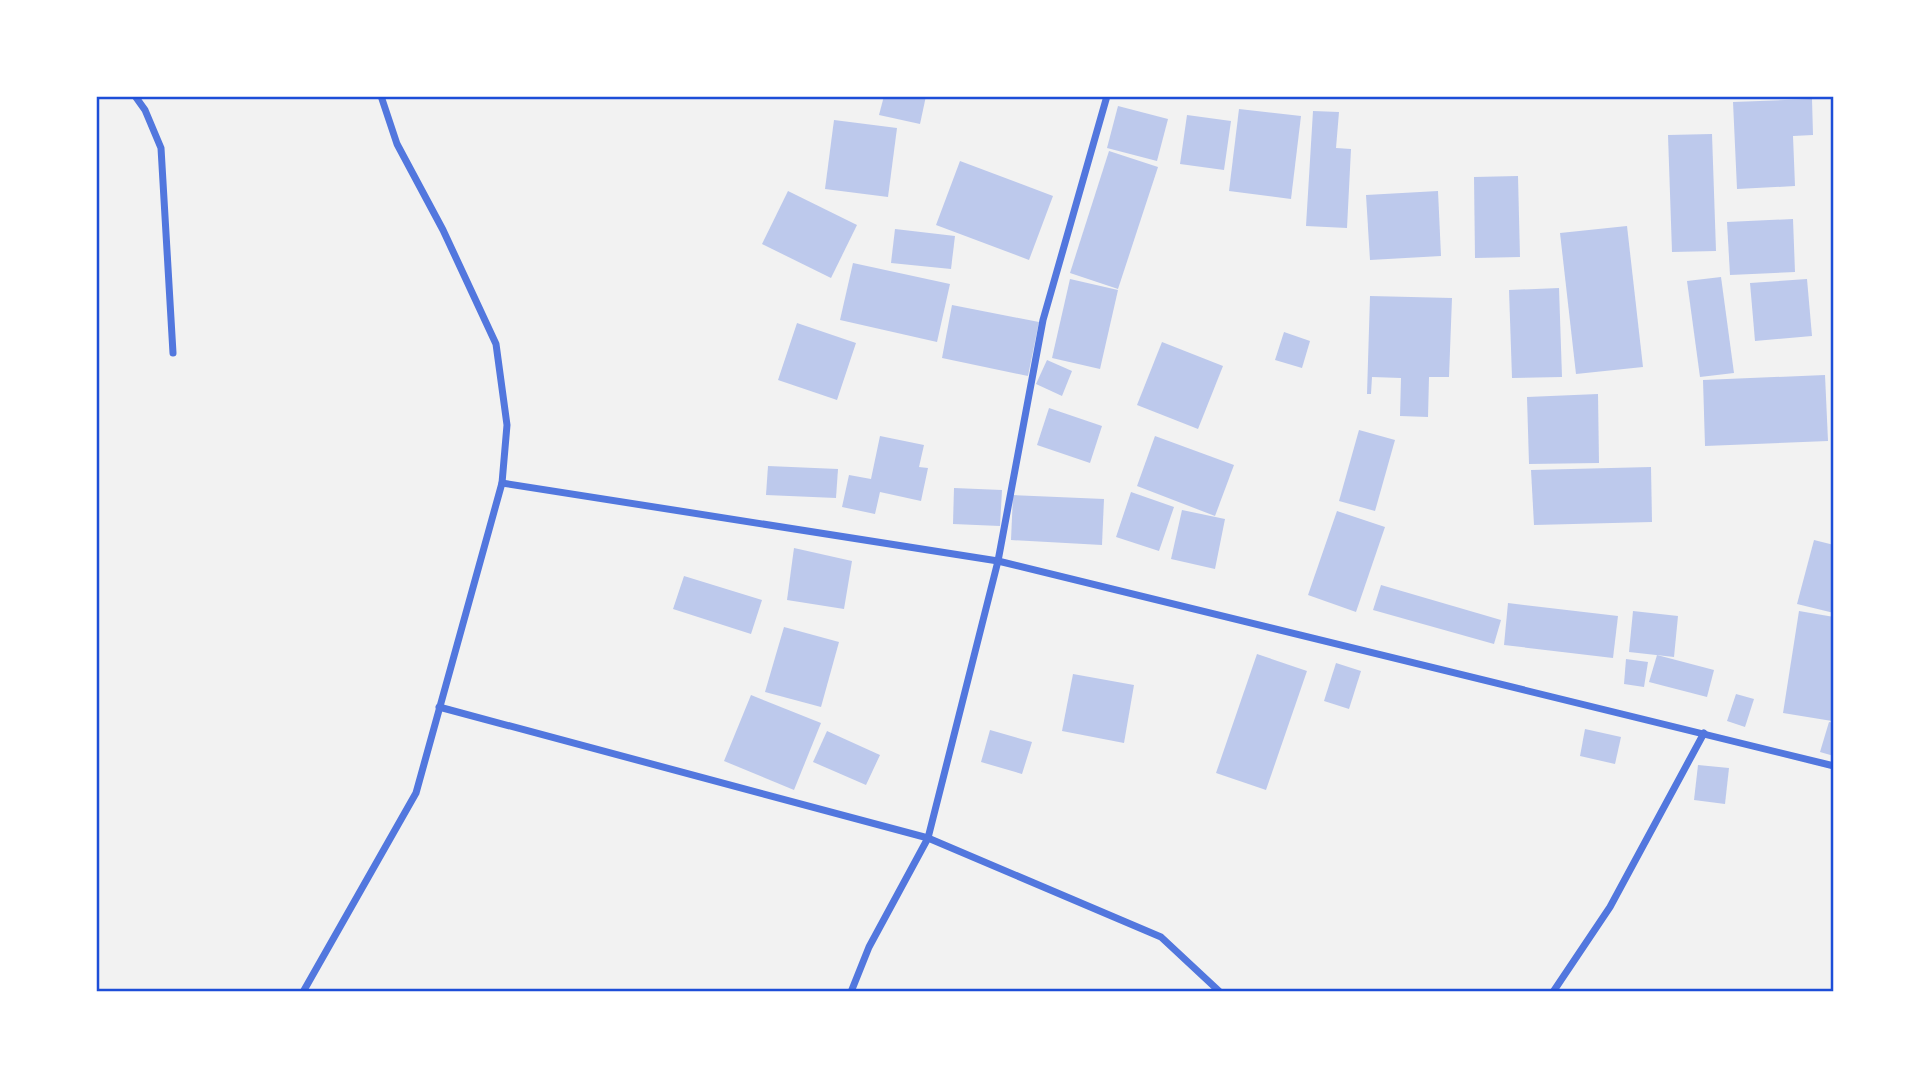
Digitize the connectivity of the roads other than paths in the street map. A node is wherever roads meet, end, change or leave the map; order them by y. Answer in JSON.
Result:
{"nodes":[{"id":1,"x":135,"y":96,"type":"edge"},
{"id":2,"x":381,"y":96,"type":"edge"},
{"id":3,"x":1107,"y":96,"type":"edge"},
{"id":4,"x":173,"y":353,"type":"dead end"},
{"id":5,"x":502,"y":483,"type":"junction"},
{"id":6,"x":998,"y":561,"type":"junction"},
{"id":7,"x":439,"y":707,"type":"junction"},
{"id":8,"x":1704,"y":733,"type":"junction"},
{"id":9,"x":1834,"y":766,"type":"edge"},
{"id":10,"x":928,"y":838,"type":"junction"},
{"id":11,"x":303,"y":992,"type":"edge"},
{"id":12,"x":852,"y":992,"type":"edge"},
{"id":13,"x":1220,"y":992,"type":"edge"},
{"id":14,"x":1553,"y":992,"type":"edge"}],
"edges":[{"from":1,"to":4,"type":"street"},
{"from":2,"to":5,"type":"street"},
{"from":3,"to":6,"type":"street"},
{"from":5,"to":6,"type":"street"},
{"from":5,"to":7,"type":"street"},
{"from":6,"to":8,"type":"street"},
{"from":6,"to":10,"type":"street"},
{"from":7,"to":10,"type":"street"},
{"from":7,"to":11,"type":"street"},
{"from":8,"to":9,"type":"street"},
{"from":8,"to":14,"type":"street"},
{"from":10,"to":12,"type":"street"},
{"from":10,"to":13,"type":"street"}]}
